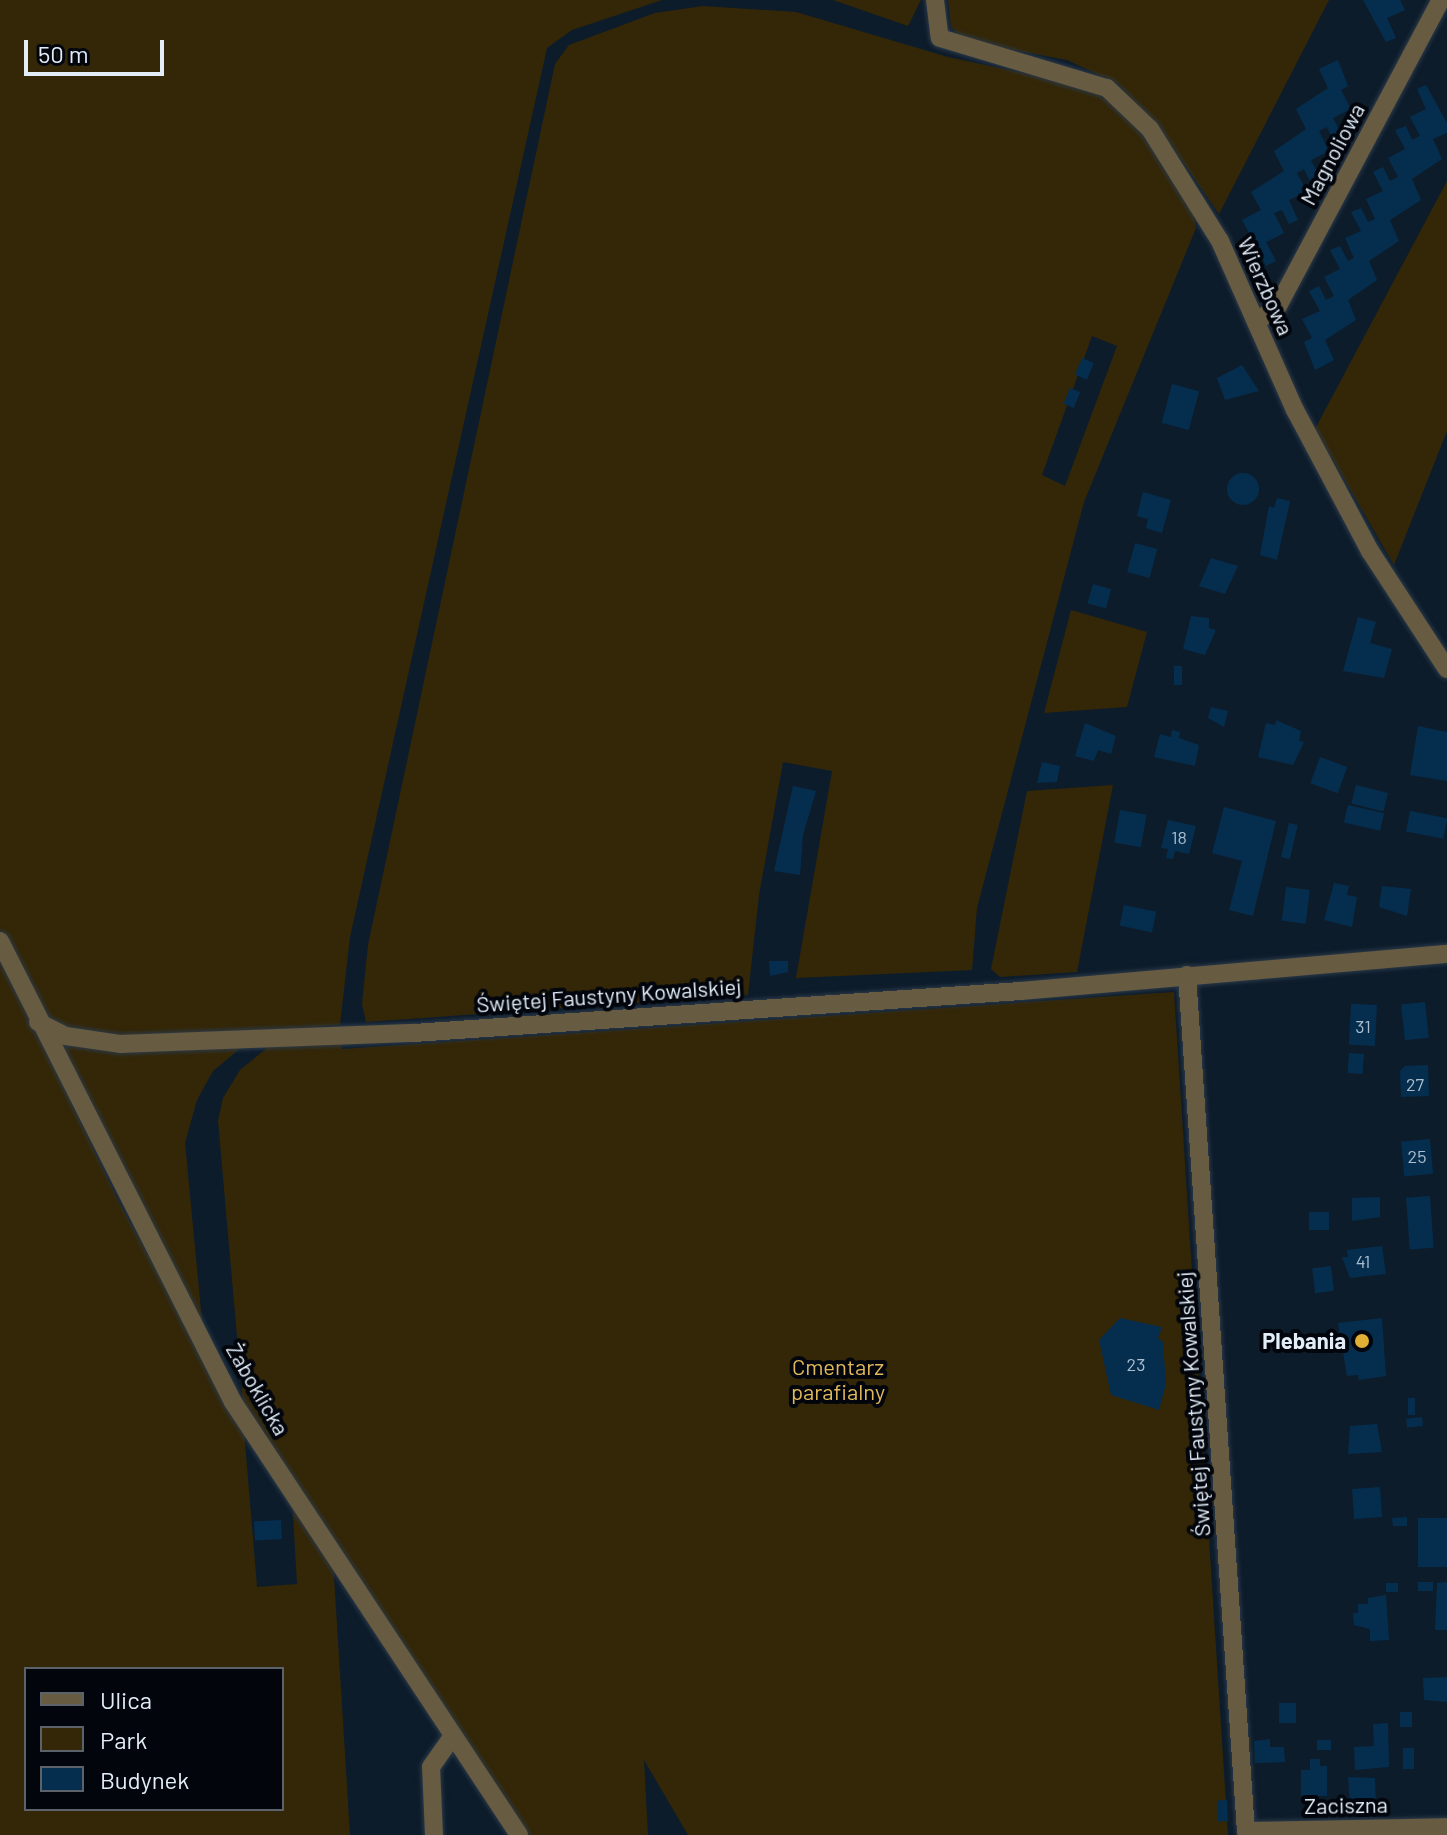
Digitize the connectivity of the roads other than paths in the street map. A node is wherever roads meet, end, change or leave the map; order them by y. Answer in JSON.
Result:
{"nodes":[{"id":1,"x":935,"y":0,"type":"edge"},
{"id":2,"x":1441,"y":0,"type":"edge"},
{"id":3,"x":1256,"y":322,"type":"junction"},
{"id":4,"x":1447,"y":669,"type":"edge"},
{"id":5,"x":0,"y":941,"type":"edge"},
{"id":6,"x":1447,"y":954,"type":"edge"},
{"id":7,"x":1187,"y":975,"type":"junction"},
{"id":8,"x":38,"y":1022,"type":"junction"},
{"id":9,"x":453,"y":1736,"type":"junction"},
{"id":10,"x":1447,"y":1827,"type":"edge"},
{"id":11,"x":1246,"y":1831,"type":"joint"},
{"id":12,"x":434,"y":1835,"type":"edge"},
{"id":13,"x":519,"y":1835,"type":"edge"}],
"edges":[{"from":1,"to":3,"type":"street","name":"Wierzbowa"},
{"from":2,"to":3,"type":"street","name":"Magnoliowa"},
{"from":3,"to":4,"type":"street","name":"Wierzbowa"},
{"from":5,"to":8,"type":"street","name":"Żaboklicka"},
{"from":6,"to":7,"type":"street","name":"Świętej Faustyny Kowalskiej"},
{"from":7,"to":8,"type":"street","name":"Świętej Faustyny Kowalskiej"},
{"from":7,"to":11,"type":"street","name":"Świętej Faustyny Kowalskiej"},
{"from":8,"to":9,"type":"street","name":"Żaboklicka"},
{"from":9,"to":12,"type":"street"},
{"from":9,"to":13,"type":"street","name":"Żaboklicka"},
{"from":10,"to":11,"type":"street","name":"Zaciszna"}]}
